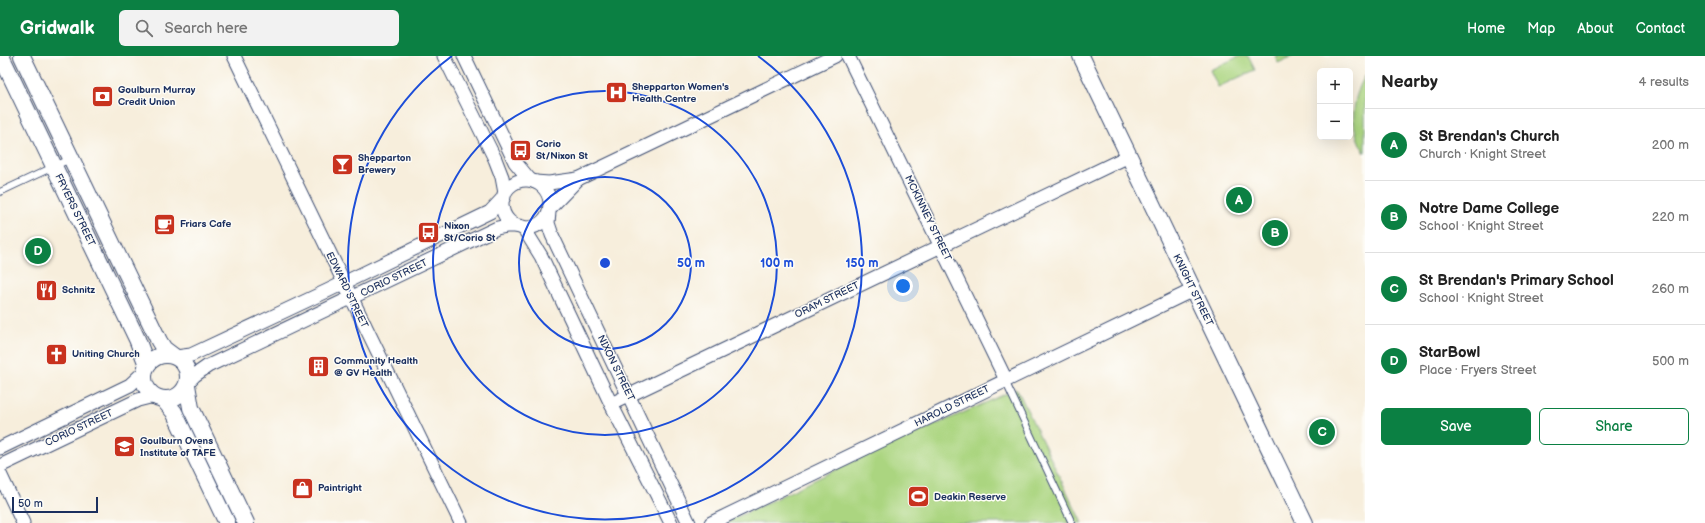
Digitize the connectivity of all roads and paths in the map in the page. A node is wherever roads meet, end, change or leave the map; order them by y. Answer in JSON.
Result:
{"nodes":[{"id":1,"x":1,"y":56,"type":"edge"},
{"id":2,"x":22,"y":56,"type":"edge"},
{"id":3,"x":234,"y":56,"type":"edge"},
{"id":4,"x":444,"y":56,"type":"edge"},
{"id":5,"x":464,"y":56,"type":"edge"},
{"id":6,"x":835,"y":56,"type":"edge"},
{"id":7,"x":848,"y":56,"type":"edge"},
{"id":8,"x":1081,"y":56,"type":"edge"},
{"id":9,"x":1129,"y":156,"type":"junction"},
{"id":10,"x":70,"y":159,"type":"junction"},
{"id":11,"x":54,"y":166,"type":"junction"},
{"id":12,"x":578,"y":179,"type":"junction"},
{"id":13,"x":532,"y":181,"type":"junction"},
{"id":14,"x":0,"y":192,"type":"edge"},
{"id":15,"x":504,"y":195,"type":"junction"},
{"id":16,"x":549,"y":210,"type":"junction"},
{"id":17,"x":521,"y":227,"type":"junction"},
{"id":18,"x":941,"y":246,"type":"junction"},
{"id":19,"x":343,"y":283,"type":"junction"},
{"id":20,"x":1193,"y":290,"type":"junction"},
{"id":21,"x":351,"y":298,"type":"junction"},
{"id":22,"x":174,"y":356,"type":"junction"},
{"id":23,"x":146,"y":368,"type":"junction"},
{"id":24,"x":1006,"y":380,"type":"junction"},
{"id":25,"x":187,"y":384,"type":"junction"},
{"id":26,"x":629,"y":395,"type":"junction"},
{"id":27,"x":161,"y":398,"type":"junction"},
{"id":28,"x":611,"y":404,"type":"junction"},
{"id":29,"x":0,"y":448,"type":"edge"},
{"id":30,"x":0,"y":466,"type":"edge"},
{"id":31,"x":0,"y":474,"type":"edge"},
{"id":32,"x":23,"y":523,"type":"edge"},
{"id":33,"x":227,"y":523,"type":"edge"},
{"id":34,"x":246,"y":523,"type":"edge"},
{"id":35,"x":461,"y":523,"type":"edge"},
{"id":36,"x":671,"y":523,"type":"edge"},
{"id":37,"x":690,"y":523,"type":"edge"},
{"id":38,"x":711,"y":523,"type":"edge"},
{"id":39,"x":1072,"y":523,"type":"edge"},
{"id":40,"x":1305,"y":523,"type":"edge"}],
"edges":[{"from":1,"to":11,"type":"street","name":"FRYERS STREET"},
{"from":2,"to":10,"type":"street","name":"FRYERS STREET"},
{"from":3,"to":19,"type":"street","name":"EDWARD STREET"},
{"from":4,"to":15,"type":"street"},
{"from":5,"to":13,"type":"street"},
{"from":6,"to":12,"type":"street"},
{"from":7,"to":18,"type":"street","name":"MCKINNEY STREET"},
{"from":8,"to":9,"type":"street","name":"KNIGHT STREET"},
{"from":9,"to":18,"type":"street","name":"ORAM STREET"},
{"from":9,"to":20,"type":"street","name":"KNIGHT STREET"},
{"from":10,"to":11,"type":"lane"},
{"from":10,"to":22,"type":"street","name":"FRYERS STREET"},
{"from":11,"to":14,"type":"lane"},
{"from":11,"to":23,"type":"street","name":"FRYERS STREET"},
{"from":12,"to":13,"type":"street"},
{"from":12,"to":16,"type":"street"},
{"from":13,"to":15,"type":"street"},
{"from":13,"to":16,"type":"street"},
{"from":15,"to":17,"type":"street"},
{"from":15,"to":19,"type":"street","name":"CORIO STREET"},
{"from":16,"to":17,"type":"street"},
{"from":16,"to":26,"type":"street","name":"NIXON STREET"},
{"from":17,"to":21,"type":"street","name":"CORIO STREET"},
{"from":17,"to":28,"type":"street","name":"NIXON STREET"},
{"from":18,"to":24,"type":"street","name":"MCKINNEY STREET"},
{"from":18,"to":26,"type":"street","name":"ORAM STREET"},
{"from":19,"to":21,"type":"street","name":"EDWARD STREET"},
{"from":19,"to":22,"type":"street","name":"CORIO STREET"},
{"from":20,"to":24,"type":"street","name":"HAROLD STREET"},
{"from":20,"to":40,"type":"street","name":"KNIGHT STREET"},
{"from":21,"to":25,"type":"street","name":"CORIO STREET"},
{"from":21,"to":35,"type":"street","name":"EDWARD STREET"},
{"from":22,"to":23,"type":"street"},
{"from":22,"to":25,"type":"street"},
{"from":23,"to":27,"type":"street"},
{"from":23,"to":29,"type":"street","name":"CORIO STREET"},
{"from":24,"to":38,"type":"street","name":"HAROLD STREET"},
{"from":24,"to":39,"type":"lane"},
{"from":25,"to":27,"type":"street"},
{"from":25,"to":34,"type":"street"},
{"from":26,"to":28,"type":"street","name":"ORAM STREET"},
{"from":26,"to":37,"type":"street","name":"NIXON STREET"},
{"from":27,"to":30,"type":"street","name":"CORIO STREET"},
{"from":27,"to":33,"type":"street"},
{"from":28,"to":36,"type":"street","name":"NIXON STREET"},
{"from":31,"to":32,"type":"street"}]}
